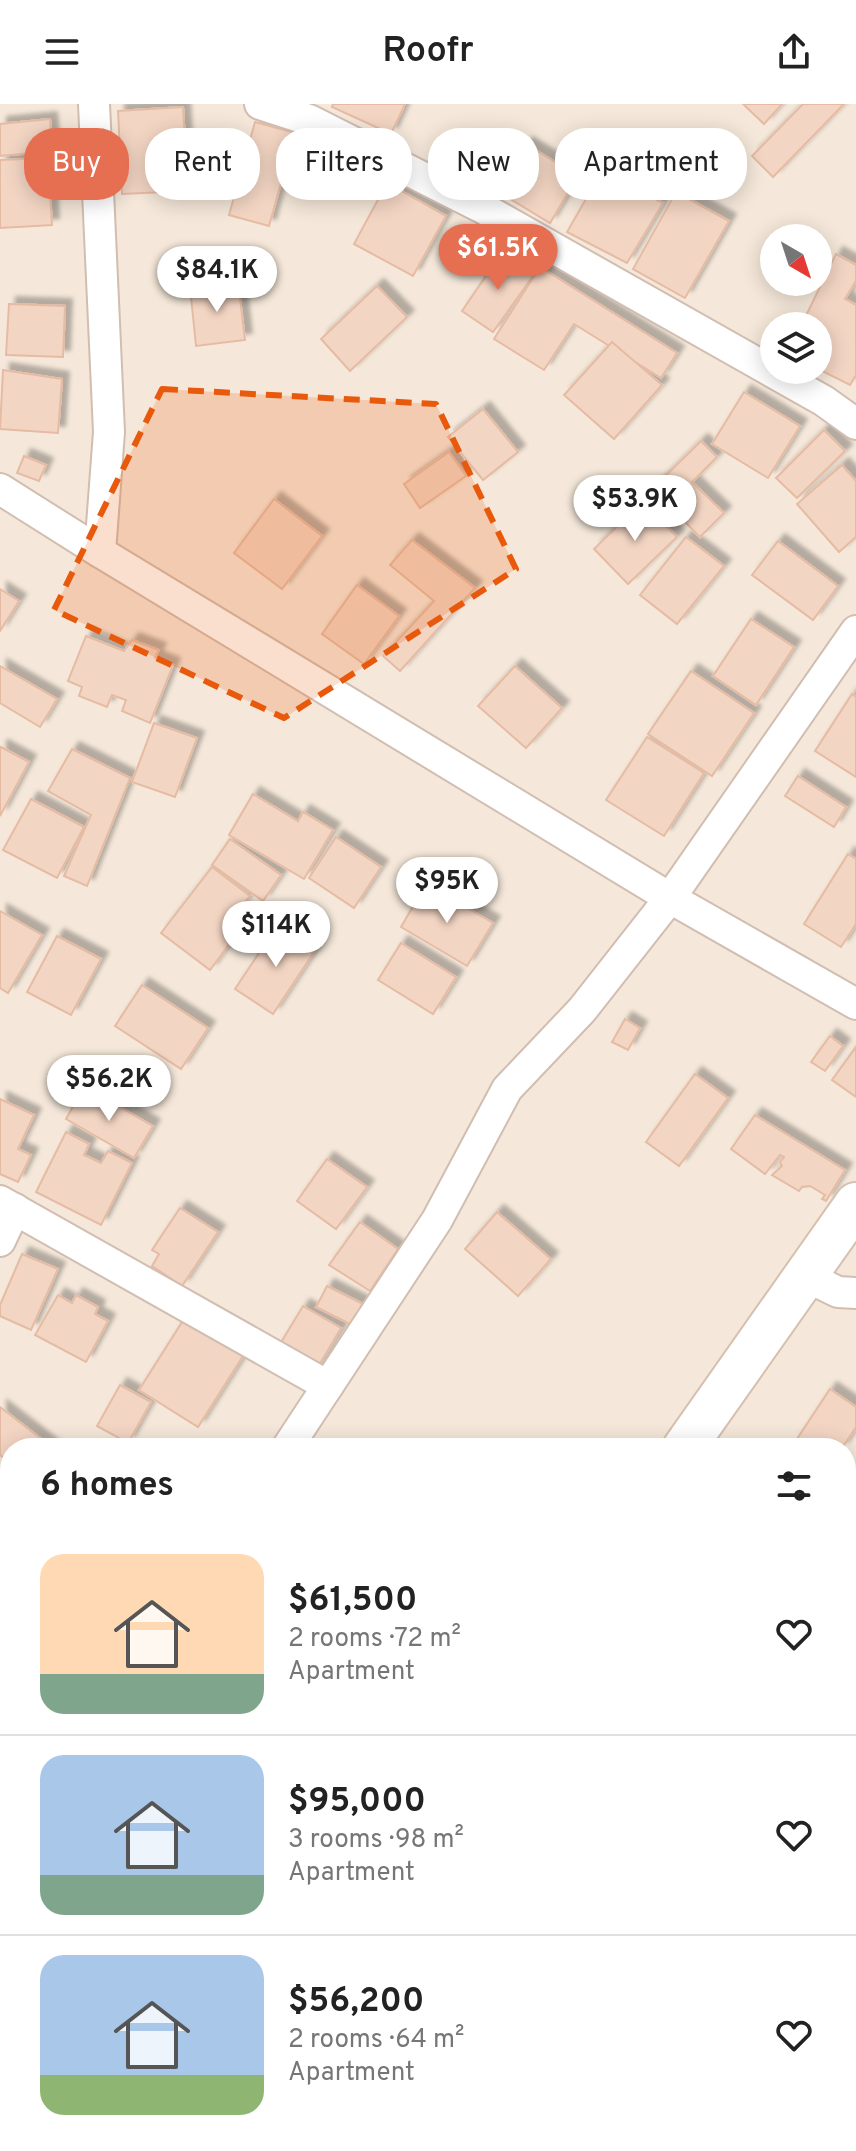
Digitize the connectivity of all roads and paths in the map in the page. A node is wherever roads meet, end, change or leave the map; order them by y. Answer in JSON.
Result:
{"nodes":[{"id":1,"x":94,"y":104,"type":"edge"},
{"id":2,"x":260,"y":104,"type":"edge"},
{"id":3,"x":856,"y":424,"type":"edge"},
{"id":4,"x":0,"y":489,"type":"edge"},
{"id":5,"x":100,"y":552,"type":"junction"},
{"id":6,"x":856,"y":631,"type":"edge"},
{"id":7,"x":670,"y":898,"type":"junction"},
{"id":8,"x":856,"y":1004,"type":"edge"},
{"id":9,"x":856,"y":1204,"type":"edge"},
{"id":10,"x":8,"y":1205,"type":"edge"},
{"id":11,"x":0,"y":1241,"type":"edge"},
{"id":12,"x":805,"y":1276,"type":"junction"},
{"id":13,"x":856,"y":1293,"type":"edge"},
{"id":14,"x":328,"y":1386,"type":"junction"},
{"id":15,"x":294,"y":1438,"type":"edge"},
{"id":16,"x":694,"y":1438,"type":"edge"}],
"edges":[{"from":1,"to":5,"type":"street"},
{"from":2,"to":3,"type":"street"},
{"from":4,"to":5,"type":"street"},
{"from":5,"to":7,"type":"street"},
{"from":6,"to":7,"type":"street"},
{"from":7,"to":8,"type":"street"},
{"from":7,"to":14,"type":"street"},
{"from":9,"to":12,"type":"street"},
{"from":10,"to":11,"type":"street"},
{"from":10,"to":14,"type":"street"},
{"from":12,"to":13,"type":"street"},
{"from":12,"to":16,"type":"street"},
{"from":14,"to":15,"type":"street"}]}
